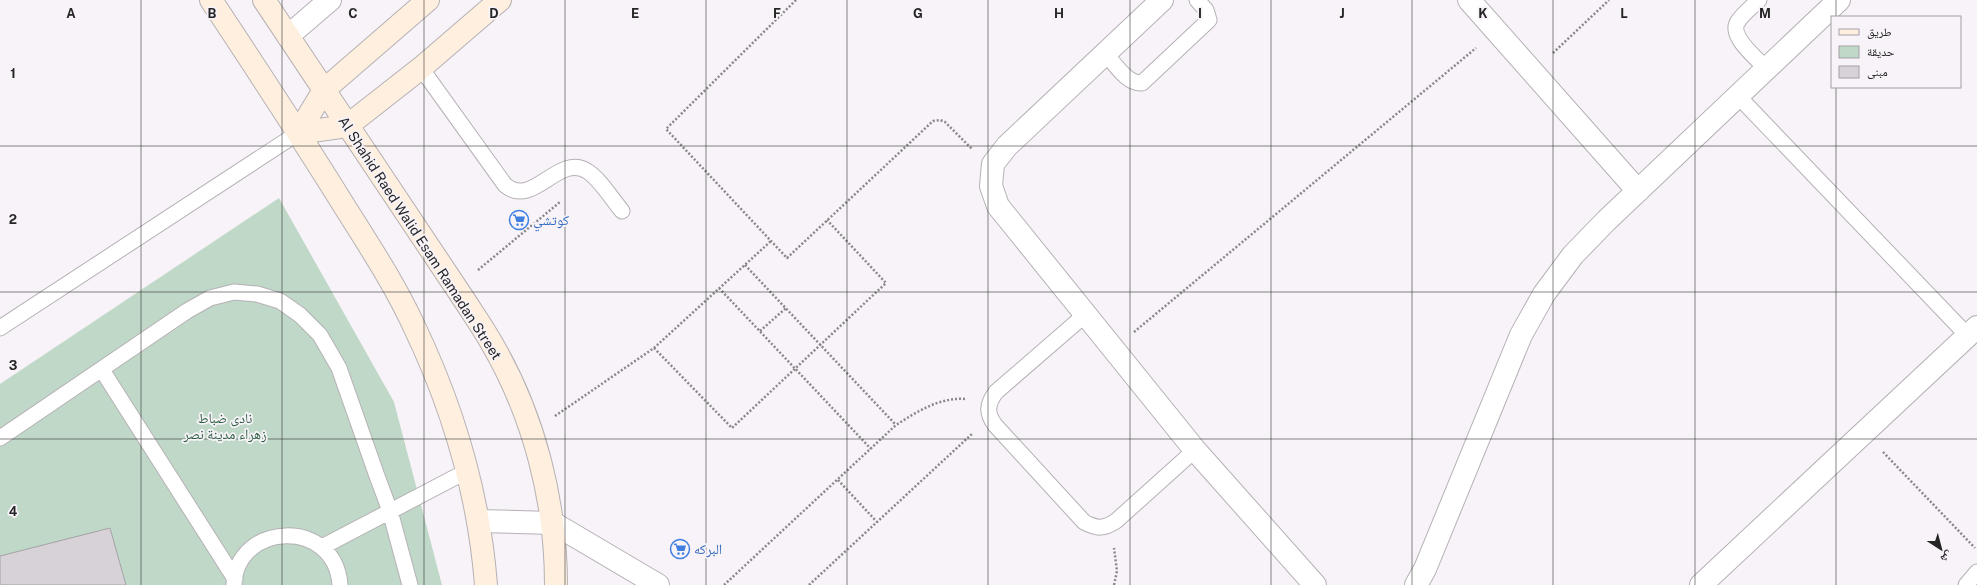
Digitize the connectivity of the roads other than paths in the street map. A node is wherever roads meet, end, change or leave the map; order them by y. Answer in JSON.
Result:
{"nodes":[{"id":1,"x":211,"y":0,"type":"edge"},
{"id":2,"x":264,"y":0,"type":"edge"},
{"id":3,"x":330,"y":0,"type":"edge"},
{"id":4,"x":428,"y":0,"type":"edge"},
{"id":5,"x":500,"y":0,"type":"edge"},
{"id":6,"x":1162,"y":0,"type":"edge"},
{"id":7,"x":1197,"y":0,"type":"edge"},
{"id":8,"x":1469,"y":0,"type":"edge"},
{"id":9,"x":1759,"y":0,"type":"edge"},
{"id":10,"x":1839,"y":0,"type":"edge"},
{"id":11,"x":288,"y":36,"type":"junction"},
{"id":12,"x":1105,"y":53,"type":"junction"},
{"id":13,"x":421,"y":68,"type":"junction"},
{"id":14,"x":1767,"y":69,"type":"junction"},
{"id":15,"x":324,"y":90,"type":"junction"},
{"id":16,"x":1738,"y":96,"type":"junction"},
{"id":17,"x":347,"y":126,"type":"junction"},
{"id":18,"x":298,"y":133,"type":"junction"},
{"id":19,"x":1638,"y":191,"type":"junction"},
{"id":20,"x":622,"y":210,"type":"dead end"},
{"id":21,"x":1086,"y":314,"type":"junction"},
{"id":22,"x":0,"y":328,"type":"edge"},
{"id":23,"x":1972,"y":331,"type":"edge"},
{"id":24,"x":102,"y":370,"type":"junction"},
{"id":25,"x":0,"y":438,"type":"edge"},
{"id":26,"x":1195,"y":450,"type":"junction"},
{"id":27,"x":467,"y":471,"type":"junction"},
{"id":28,"x":390,"y":511,"type":"junction"},
{"id":29,"x":478,"y":521,"type":"junction"},
{"id":30,"x":553,"y":523,"type":"junction"},
{"id":31,"x":322,"y":547,"type":"junction"},
{"id":32,"x":1977,"y":572,"type":"edge"},
{"id":33,"x":234,"y":582,"type":"edge"},
{"id":34,"x":340,"y":585,"type":"edge"},
{"id":35,"x":410,"y":585,"type":"edge"},
{"id":36,"x":486,"y":585,"type":"edge"},
{"id":37,"x":556,"y":585,"type":"edge"},
{"id":38,"x":658,"y":585,"type":"edge"},
{"id":39,"x":1316,"y":585,"type":"edge"},
{"id":40,"x":1416,"y":585,"type":"edge"},
{"id":41,"x":1701,"y":585,"type":"edge"},
{"id":42,"x":1966,"y":585,"type":"edge"}],
"edges":[{"from":1,"to":18,"type":"street"},
{"from":2,"to":11,"type":"street","name":"Al Shahid Raed Walid Esam Ramadan Street"},
{"from":3,"to":11,"type":"street"},
{"from":4,"to":15,"type":"street"},
{"from":5,"to":13,"type":"street"},
{"from":6,"to":12,"type":"street"},
{"from":7,"to":12,"type":"lane"},
{"from":8,"to":19,"type":"street"},
{"from":9,"to":14,"type":"lane"},
{"from":10,"to":14,"type":"street"},
{"from":11,"to":15,"type":"street","name":"Al Shahid Raed Walid Esam Ramadan Street"},
{"from":12,"to":21,"type":"street"},
{"from":13,"to":17,"type":"street"},
{"from":13,"to":20,"type":"lane"},
{"from":14,"to":16,"type":"street"},
{"from":15,"to":17,"type":"street","name":"Al Shahid Raed Walid Esam Ramadan Street"},
{"from":15,"to":18,"type":"street"},
{"from":16,"to":19,"type":"street"},
{"from":16,"to":23,"type":"lane"},
{"from":17,"to":18,"type":"street"},
{"from":17,"to":30,"type":"street","name":"Al Shahid Raed Walid Esam Ramadan Street"},
{"from":18,"to":22,"type":"lane"},
{"from":18,"to":27,"type":"street"},
{"from":19,"to":40,"type":"street"},
{"from":21,"to":26,"type":"street"},
{"from":21,"to":26,"type":"lane"},
{"from":23,"to":41,"type":"street"},
{"from":24,"to":25,"type":"lane"},
{"from":24,"to":28,"type":"lane"},
{"from":24,"to":33,"type":"lane"},
{"from":26,"to":39,"type":"street"},
{"from":27,"to":28,"type":"lane"},
{"from":27,"to":29,"type":"street"},
{"from":28,"to":31,"type":"lane"},
{"from":28,"to":35,"type":"lane"},
{"from":29,"to":30,"type":"street"},
{"from":29,"to":36,"type":"street"},
{"from":30,"to":37,"type":"street","name":"Al Shahid Raed Walid Esam Ramadan Street"},
{"from":30,"to":38,"type":"street"},
{"from":31,"to":33,"type":"lane"},
{"from":31,"to":34,"type":"lane"},
{"from":32,"to":42,"type":"lane"}]}
